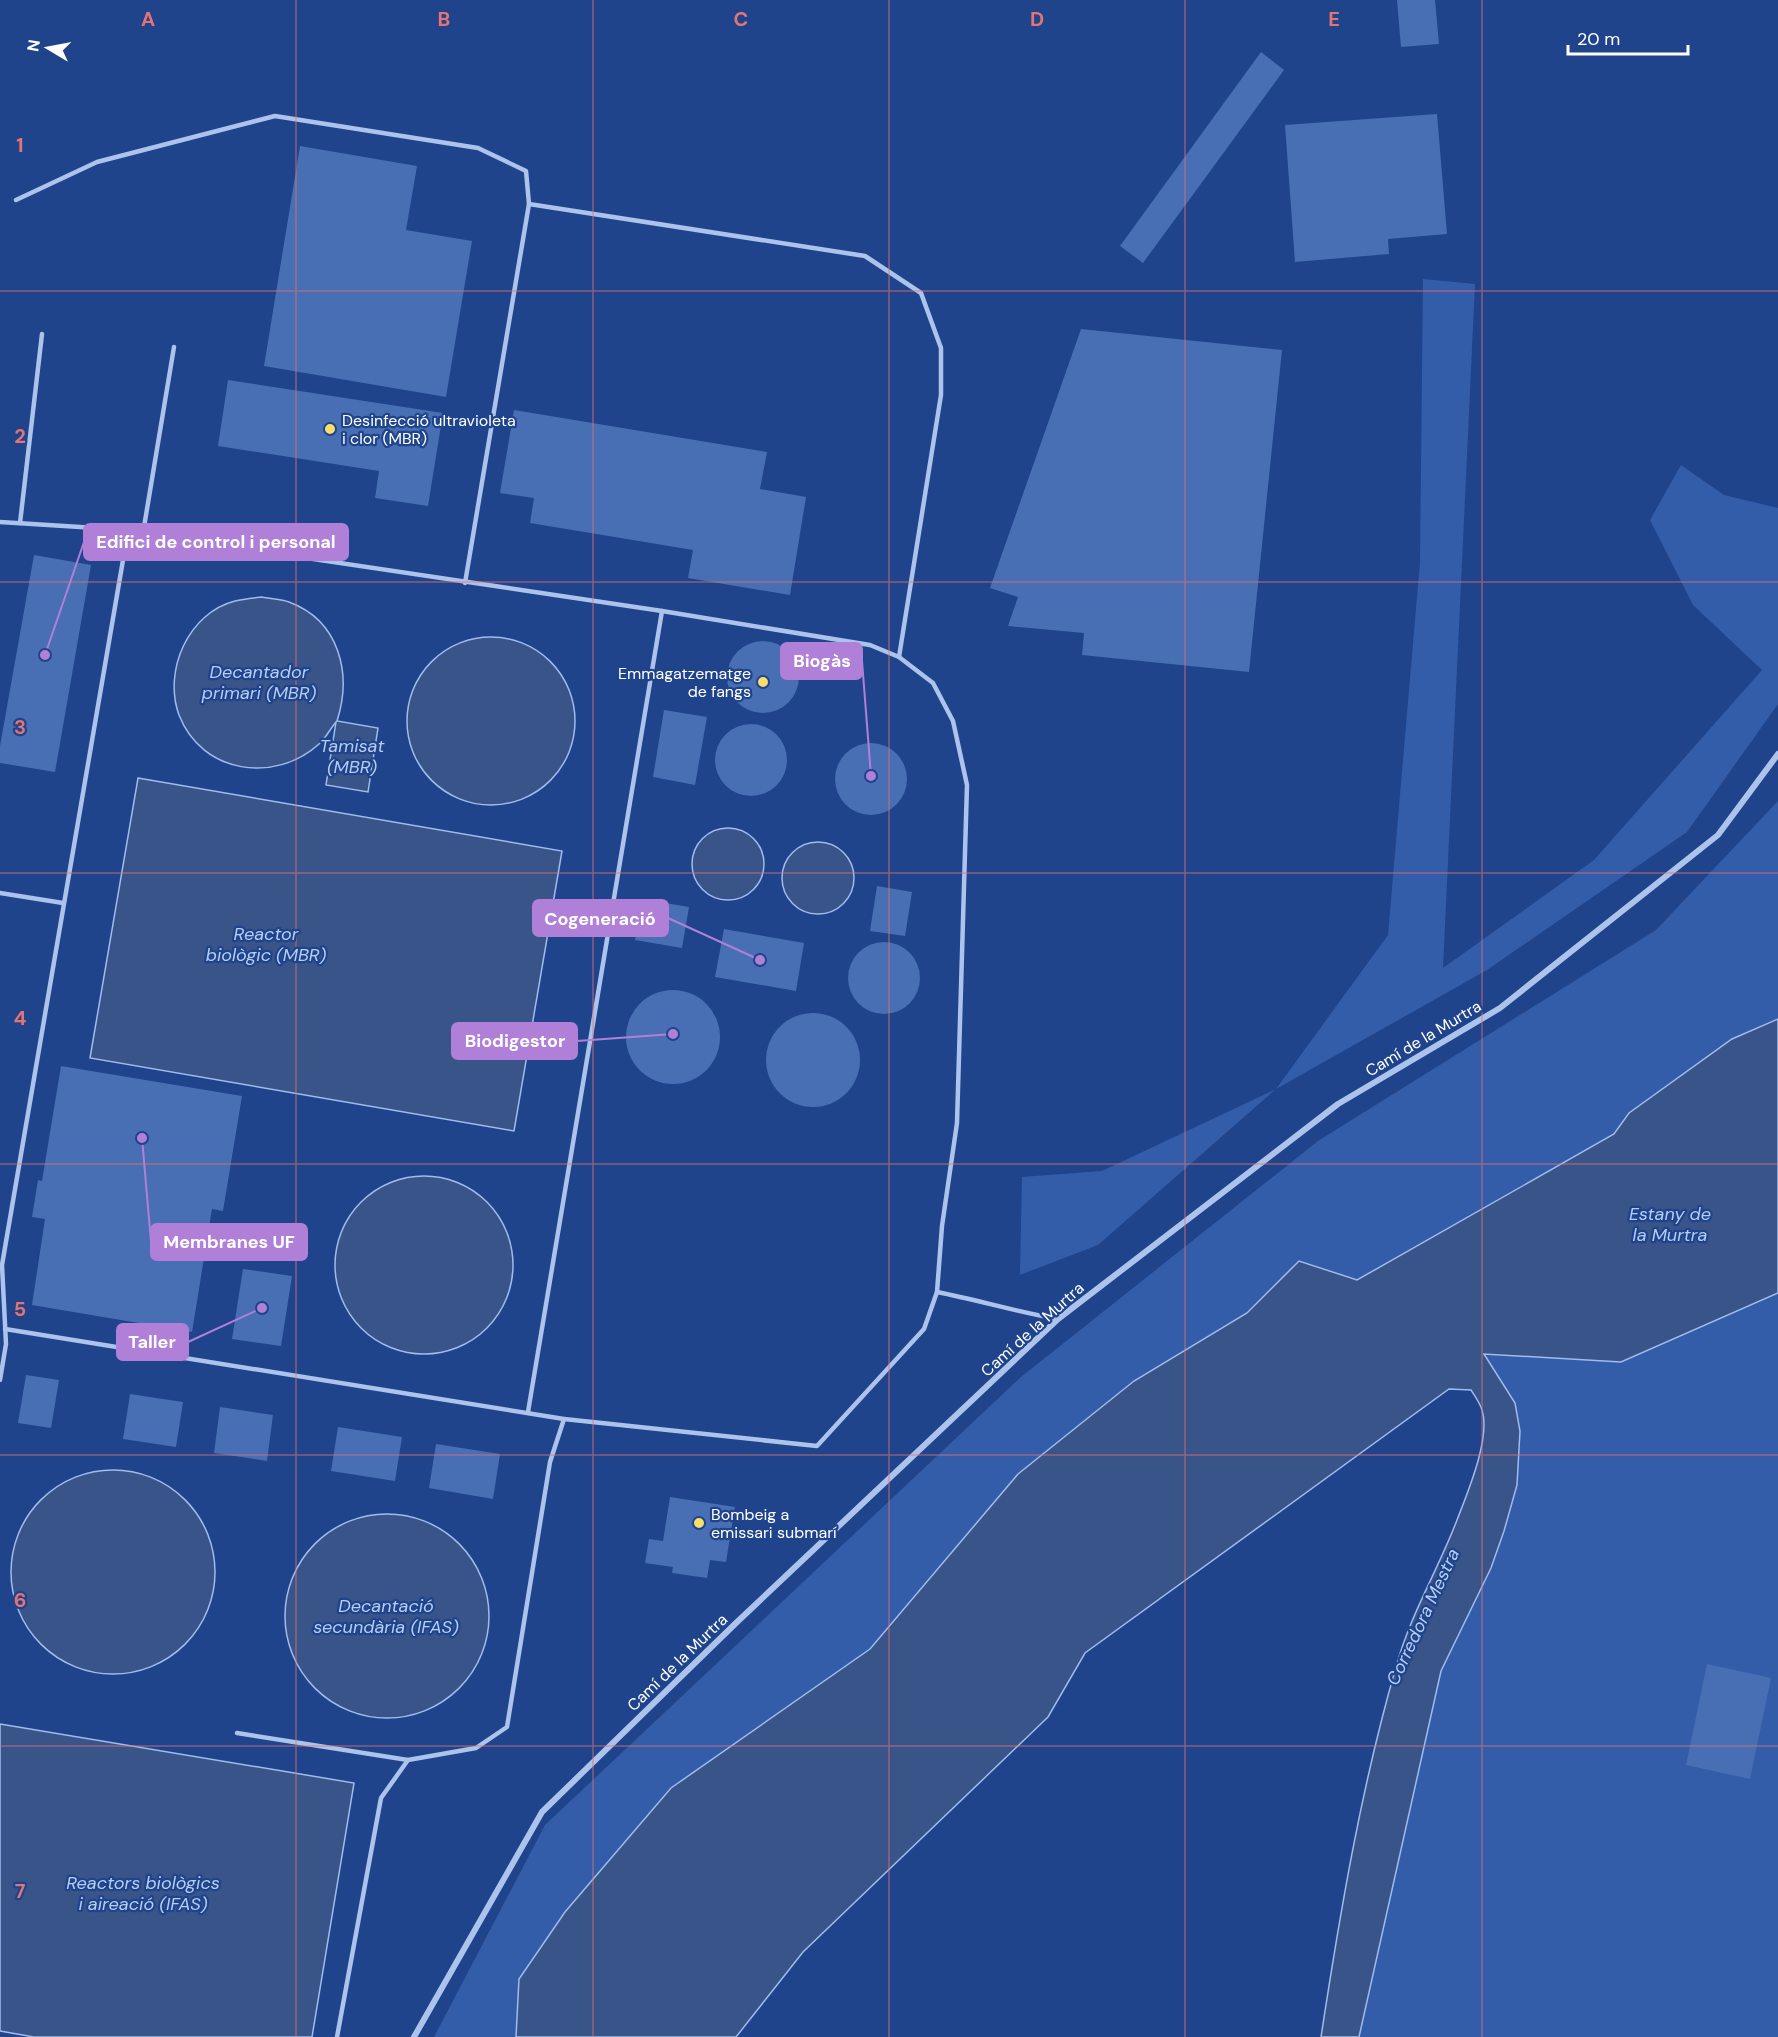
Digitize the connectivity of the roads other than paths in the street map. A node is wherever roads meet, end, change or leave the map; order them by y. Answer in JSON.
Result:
{"nodes":[{"id":1,"x":16,"y":200,"type":"dead end"},
{"id":2,"x":529,"y":204,"type":"junction"},
{"id":3,"x":42,"y":334,"type":"dead end"},
{"id":4,"x":174,"y":347,"type":"dead end"},
{"id":5,"x":0,"y":522,"type":"edge"},
{"id":6,"x":20,"y":523,"type":"junction"},
{"id":7,"x":128,"y":531,"type":"junction"},
{"id":8,"x":143,"y":533,"type":"junction"},
{"id":9,"x":465,"y":583,"type":"junction"},
{"id":10,"x":662,"y":611,"type":"junction"},
{"id":11,"x":899,"y":657,"type":"junction"},
{"id":12,"x":1778,"y":754,"type":"edge"},
{"id":13,"x":0,"y":893,"type":"edge"},
{"id":14,"x":63,"y":903,"type":"junction"},
{"id":15,"x":937,"y":1292,"type":"junction"},
{"id":16,"x":1058,"y":1319,"type":"junction"},
{"id":17,"x":5,"y":1329,"type":"junction"},
{"id":18,"x":0,"y":1380,"type":"edge"},
{"id":19,"x":528,"y":1412,"type":"junction"},
{"id":20,"x":564,"y":1419,"type":"junction"},
{"id":21,"x":237,"y":1733,"type":"dead end"},
{"id":22,"x":408,"y":1760,"type":"junction"},
{"id":23,"x":337,"y":2037,"type":"edge"},
{"id":24,"x":414,"y":2037,"type":"edge"}],
"edges":[{"from":1,"to":2,"type":"lane"},
{"from":2,"to":9,"type":"lane"},
{"from":2,"to":11,"type":"lane"},
{"from":3,"to":6,"type":"lane"},
{"from":4,"to":8,"type":"lane"},
{"from":5,"to":6,"type":"lane"},
{"from":6,"to":7,"type":"lane"},
{"from":7,"to":8,"type":"lane"},
{"from":7,"to":14,"type":"lane"},
{"from":8,"to":9,"type":"lane"},
{"from":9,"to":10,"type":"lane"},
{"from":10,"to":11,"type":"lane"},
{"from":10,"to":19,"type":"lane"},
{"from":11,"to":15,"type":"lane"},
{"from":12,"to":16,"type":"street","name":"Camí de la Murtra"},
{"from":13,"to":14,"type":"lane"},
{"from":14,"to":17,"type":"lane"},
{"from":15,"to":16,"type":"lane"},
{"from":15,"to":20,"type":"lane"},
{"from":16,"to":24,"type":"street","name":"Camí de la Murtra"},
{"from":17,"to":18,"type":"lane"},
{"from":17,"to":19,"type":"lane"},
{"from":19,"to":20,"type":"lane"},
{"from":20,"to":22,"type":"lane"},
{"from":21,"to":22,"type":"lane"},
{"from":22,"to":23,"type":"lane"}]}
